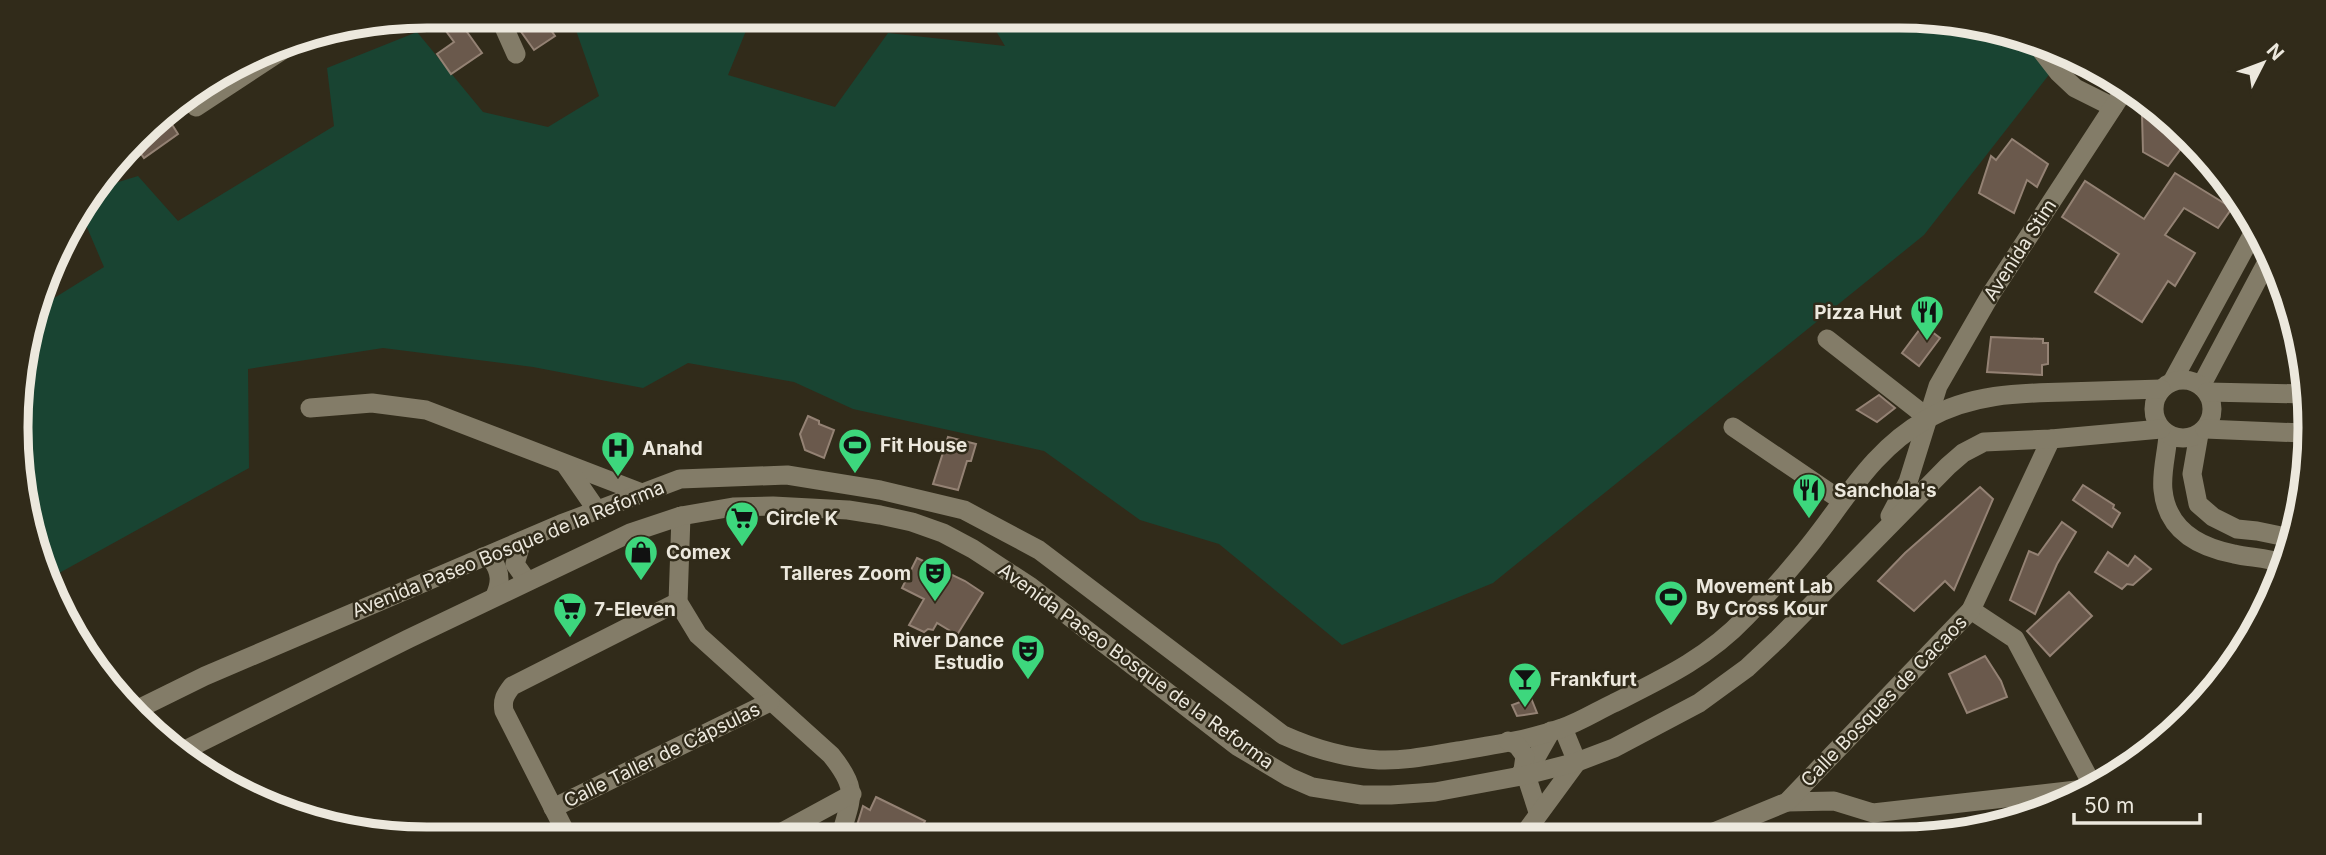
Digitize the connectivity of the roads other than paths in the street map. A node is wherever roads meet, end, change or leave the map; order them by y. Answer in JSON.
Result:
{"nodes":[{"id":1,"x":504,"y":28,"type":"edge"},
{"id":2,"x":516,"y":54,"type":"dead end"},
{"id":3,"x":2046,"y":56,"type":"edge"},
{"id":4,"x":260,"y":65,"type":"edge"},
{"id":5,"x":2121,"y":95,"type":"edge"},
{"id":6,"x":194,"y":104,"type":"edge"},
{"id":7,"x":2113,"y":107,"type":"junction"},
{"id":8,"x":2250,"y":238,"type":"edge"},
{"id":9,"x":2264,"y":267,"type":"edge"},
{"id":10,"x":1827,"y":339,"type":"dead end"},
{"id":11,"x":2166,"y":385,"type":"junction"},
{"id":12,"x":2204,"y":389,"type":"junction"},
{"id":13,"x":2296,"y":394,"type":"edge"},
{"id":14,"x":310,"y":408,"type":"dead end"},
{"id":15,"x":1928,"y":418,"type":"junction"},
{"id":16,"x":1732,"y":427,"type":"dead end"},
{"id":17,"x":2202,"y":431,"type":"junction"},
{"id":18,"x":2165,"y":432,"type":"junction"},
{"id":19,"x":2298,"y":433,"type":"edge"},
{"id":20,"x":2051,"y":439,"type":"junction"},
{"id":21,"x":565,"y":464,"type":"junction"},
{"id":22,"x":642,"y":493,"type":"junction"},
{"id":23,"x":1842,"y":501,"type":"junction"},
{"id":24,"x":596,"y":509,"type":"junction"},
{"id":25,"x":681,"y":516,"type":"junction"},
{"id":26,"x":2257,"y":531,"type":"junction"},
{"id":27,"x":1882,"y":533,"type":"junction"},
{"id":28,"x":2283,"y":536,"type":"edge"},
{"id":29,"x":522,"y":541,"type":"junction"},
{"id":30,"x":483,"y":557,"type":"junction"},
{"id":31,"x":2255,"y":557,"type":"junction"},
{"id":32,"x":1050,"y":558,"type":"junction"},
{"id":33,"x":2275,"y":562,"type":"edge"},
{"id":34,"x":527,"y":581,"type":"junction"},
{"id":35,"x":1086,"y":586,"type":"junction"},
{"id":36,"x":1031,"y":587,"type":"junction"},
{"id":37,"x":495,"y":596,"type":"junction"},
{"id":38,"x":678,"y":602,"type":"junction"},
{"id":39,"x":1971,"y":610,"type":"junction"},
{"id":40,"x":1060,"y":611,"type":"junction"},
{"id":41,"x":770,"y":702,"type":"junction"},
{"id":42,"x":142,"y":707,"type":"edge"},
{"id":43,"x":1557,"y":729,"type":"junction"},
{"id":44,"x":1507,"y":741,"type":"junction"},
{"id":45,"x":189,"y":748,"type":"edge"},
{"id":46,"x":1577,"y":762,"type":"junction"},
{"id":47,"x":1522,"y":775,"type":"junction"},
{"id":48,"x":2089,"y":778,"type":"edge"},
{"id":49,"x":2063,"y":792,"type":"edge"},
{"id":50,"x":852,"y":794,"type":"junction"},
{"id":51,"x":1787,"y":802,"type":"junction"},
{"id":52,"x":553,"y":808,"type":"junction"},
{"id":53,"x":1538,"y":812,"type":"junction"},
{"id":54,"x":563,"y":827,"type":"edge"},
{"id":55,"x":791,"y":827,"type":"edge"},
{"id":56,"x":843,"y":827,"type":"edge"},
{"id":57,"x":1528,"y":827,"type":"edge"},
{"id":58,"x":1726,"y":827,"type":"edge"}],
"edges":[{"from":1,"to":2,"type":"main road"},
{"from":3,"to":7,"type":"main road"},
{"from":4,"to":6,"type":"main road"},
{"from":5,"to":7,"type":"main road","name":"Avenida Stim"},
{"from":7,"to":15,"type":"main road","name":"Avenida Stim"},
{"from":8,"to":11,"type":"main road"},
{"from":9,"to":12,"type":"main road"},
{"from":10,"to":15,"type":"main road"},
{"from":11,"to":12,"type":"main road"},
{"from":11,"to":15,"type":"main road","name":"Avenida Paseo Bosque de la Reforma"},
{"from":11,"to":18,"type":"main road"},
{"from":12,"to":13,"type":"main road"},
{"from":12,"to":17,"type":"main road"},
{"from":14,"to":21,"type":"main road"},
{"from":15,"to":23,"type":"main road","name":"Avenida Paseo Bosque de la Reforma"},
{"from":15,"to":27,"type":"main road","name":"Avenida Stim"},
{"from":16,"to":23,"type":"main road"},
{"from":17,"to":18,"type":"main road"},
{"from":17,"to":19,"type":"main road"},
{"from":17,"to":26,"type":"main road"},
{"from":18,"to":20,"type":"main road","name":"Avenida Paseo Bosque de la Reforma"},
{"from":18,"to":31,"type":"main road"},
{"from":20,"to":27,"type":"main road","name":"Avenida Paseo Bosque de la Reforma"},
{"from":20,"to":39,"type":"main road","name":"Calle Bosques de Cacaos"},
{"from":21,"to":22,"type":"main road"},
{"from":21,"to":24,"type":"main road"},
{"from":22,"to":24,"type":"main road","name":"Avenida Paseo Bosque de la Reforma"},
{"from":22,"to":32,"type":"main road","name":"Avenida Paseo Bosque de la Reforma"},
{"from":23,"to":43,"type":"main road","name":"Avenida Paseo Bosque de la Reforma"},
{"from":24,"to":29,"type":"main road","name":"Avenida Paseo Bosque de la Reforma"},
{"from":25,"to":34,"type":"main road","name":"Avenida Paseo Bosque de la Reforma"},
{"from":25,"to":36,"type":"main road","name":"Avenida Paseo Bosque de la Reforma"},
{"from":25,"to":38,"type":"main road"},
{"from":26,"to":28,"type":"main road"},
{"from":26,"to":31,"type":"main road"},
{"from":27,"to":46,"type":"main road","name":"Avenida Paseo Bosque de la Reforma"},
{"from":29,"to":30,"type":"main road","name":"Avenida Paseo Bosque de la Reforma"},
{"from":29,"to":34,"type":"main road"},
{"from":30,"to":37,"type":"main road"},
{"from":30,"to":42,"type":"main road","name":"Avenida Paseo Bosque de la Reforma"},
{"from":31,"to":33,"type":"main road"},
{"from":32,"to":35,"type":"main road","name":"Avenida Paseo Bosque de la Reforma"},
{"from":32,"to":36,"type":"main road"},
{"from":34,"to":37,"type":"main road","name":"Avenida Paseo Bosque de la Reforma"},
{"from":35,"to":40,"type":"main road"},
{"from":35,"to":44,"type":"main road","name":"Avenida Paseo Bosque de la Reforma"},
{"from":36,"to":40,"type":"main road","name":"Avenida Paseo Bosque de la Reforma"},
{"from":37,"to":45,"type":"main road","name":"Avenida Paseo Bosque de la Reforma"},
{"from":38,"to":41,"type":"main road"},
{"from":38,"to":52,"type":"main road"},
{"from":39,"to":48,"type":"main road"},
{"from":39,"to":51,"type":"main road","name":"Calle Bosques de Cacaos"},
{"from":40,"to":47,"type":"main road","name":"Avenida Paseo Bosque de la Reforma"},
{"from":41,"to":50,"type":"main road"},
{"from":41,"to":52,"type":"main road","name":"Calle Taller de Cápsulas"},
{"from":43,"to":44,"type":"main road","name":"Avenida Paseo Bosque de la Reforma"},
{"from":43,"to":46,"type":"main road"},
{"from":43,"to":47,"type":"main road"},
{"from":44,"to":47,"type":"main road"},
{"from":46,"to":47,"type":"main road","name":"Avenida Paseo Bosque de la Reforma"},
{"from":46,"to":53,"type":"main road"},
{"from":47,"to":53,"type":"main road"},
{"from":49,"to":51,"type":"main road"},
{"from":50,"to":55,"type":"main road"},
{"from":50,"to":56,"type":"main road"},
{"from":51,"to":58,"type":"main road","name":"Calle Bosques de Cacaos"},
{"from":52,"to":54,"type":"main road"},
{"from":53,"to":57,"type":"main road"}]}
